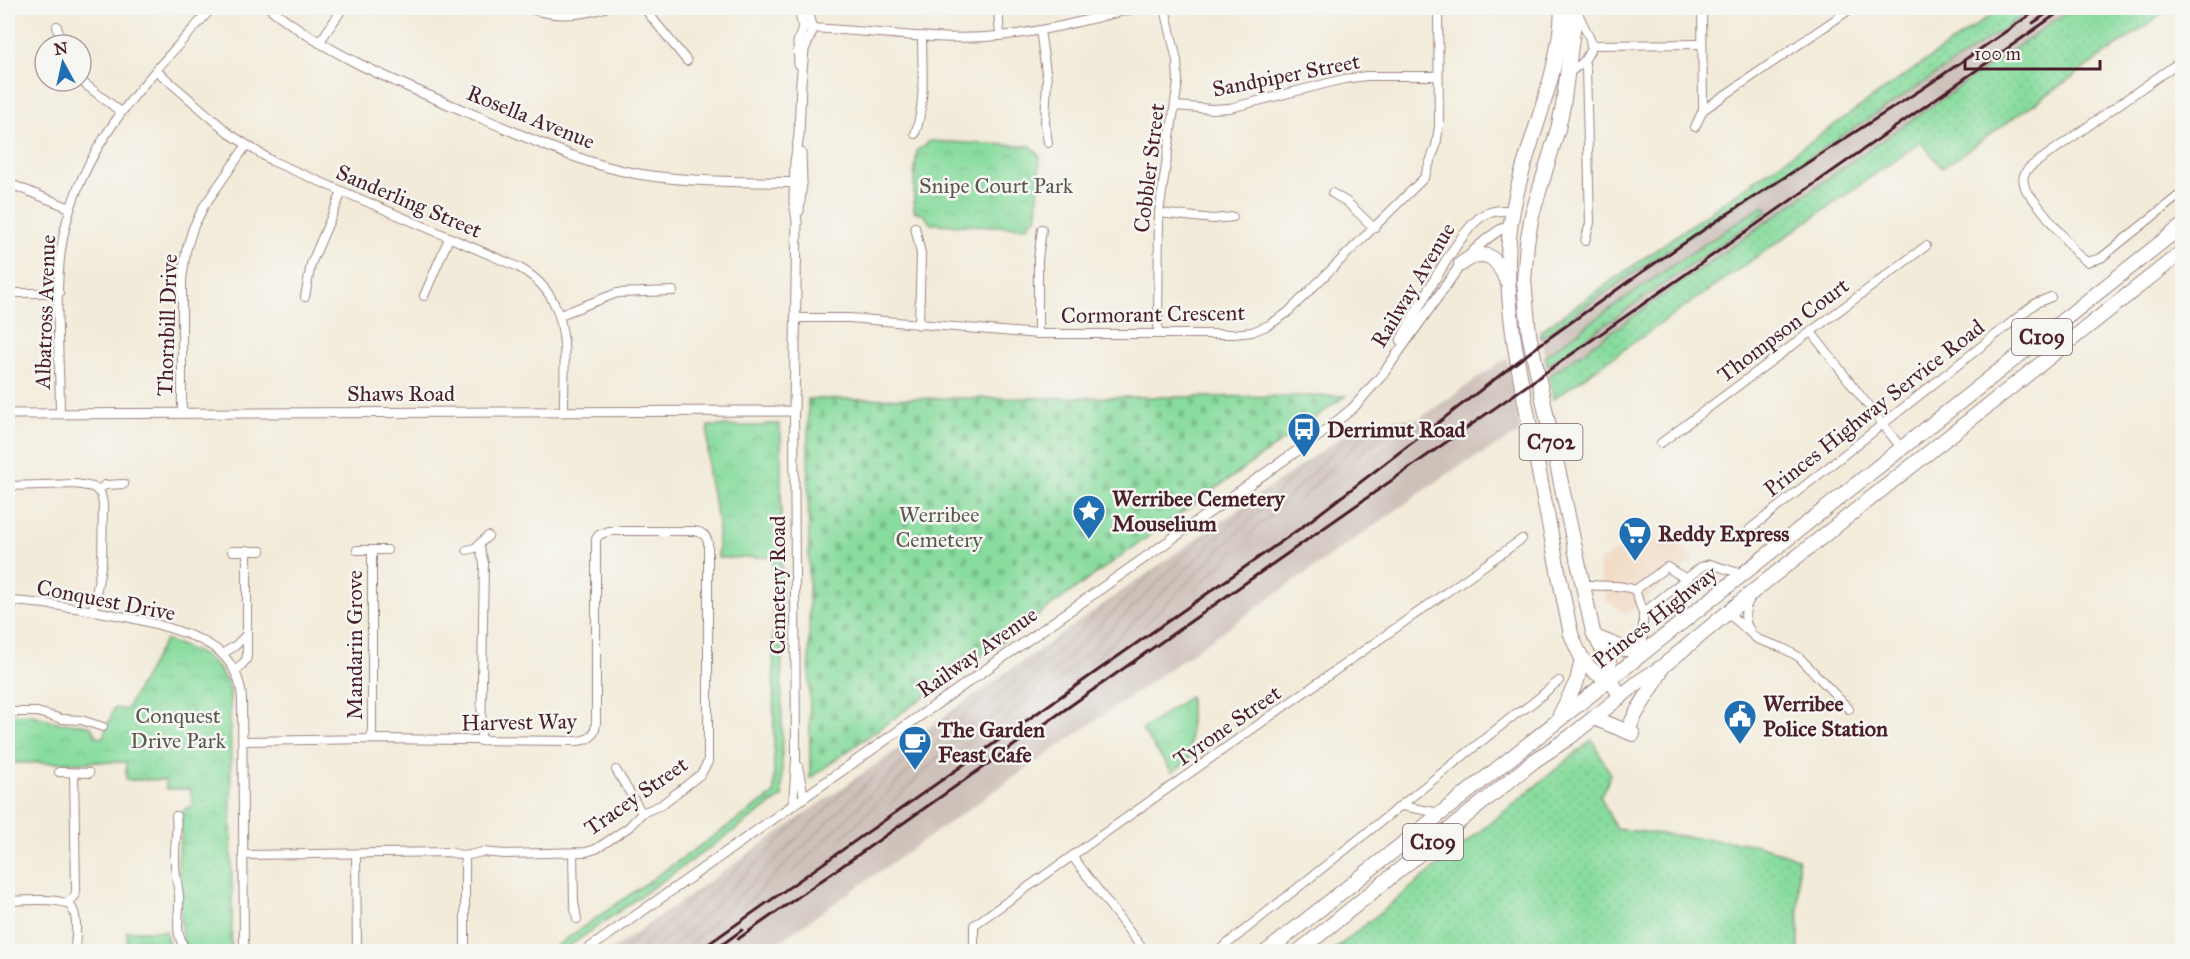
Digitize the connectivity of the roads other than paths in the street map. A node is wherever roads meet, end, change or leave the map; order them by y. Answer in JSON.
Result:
{"nodes":[{"id":1,"x":212,"y":8,"type":"edge"},
{"id":2,"x":270,"y":8,"type":"edge"},
{"id":3,"x":343,"y":8,"type":"edge"},
{"id":4,"x":528,"y":8,"type":"edge"},
{"id":5,"x":605,"y":8,"type":"edge"},
{"id":6,"x":644,"y":8,"type":"edge"},
{"id":7,"x":799,"y":8,"type":"edge"},
{"id":8,"x":807,"y":8,"type":"edge"},
{"id":9,"x":998,"y":8,"type":"edge"},
{"id":10,"x":1137,"y":8,"type":"edge"},
{"id":11,"x":1165,"y":8,"type":"edge"},
{"id":12,"x":1438,"y":8,"type":"edge"},
{"id":13,"x":1573,"y":8,"type":"edge"},
{"id":14,"x":1702,"y":8,"type":"edge"},
{"id":15,"x":1852,"y":8,"type":"edge"},
{"id":16,"x":57,"y":26,"type":"dead end"},
{"id":17,"x":808,"y":28,"type":"junction"},
{"id":18,"x":1040,"y":30,"type":"junction"},
{"id":19,"x":59,"y":33,"type":"edge"},
{"id":20,"x":922,"y":36,"type":"junction"},
{"id":21,"x":1000,"y":36,"type":"junction"},
{"id":22,"x":320,"y":43,"type":"junction"},
{"id":23,"x":1702,"y":44,"type":"junction"},
{"id":24,"x":1591,"y":45,"type":"junction"},
{"id":25,"x":2182,"y":60,"type":"edge"},
{"id":26,"x":1584,"y":61,"type":"junction"},
{"id":27,"x":687,"y":62,"type":"dead end"},
{"id":28,"x":157,"y":71,"type":"junction"},
{"id":29,"x":1568,"y":74,"type":"junction"},
{"id":30,"x":1438,"y":76,"type":"junction"},
{"id":31,"x":93,"y":90,"type":"edge"},
{"id":32,"x":1176,"y":106,"type":"junction"},
{"id":33,"x":1703,"y":110,"type":"junction"},
{"id":34,"x":121,"y":112,"type":"junction"},
{"id":35,"x":1695,"y":127,"type":"dead end"},
{"id":36,"x":915,"y":134,"type":"dead end"},
{"id":37,"x":1048,"y":143,"type":"dead end"},
{"id":38,"x":246,"y":146,"type":"junction"},
{"id":39,"x":8,"y":183,"type":"edge"},
{"id":40,"x":798,"y":183,"type":"junction"},
{"id":41,"x":342,"y":192,"type":"junction"},
{"id":42,"x":1332,"y":193,"type":"dead end"},
{"id":43,"x":2182,"y":193,"type":"edge"},
{"id":44,"x":70,"y":208,"type":"junction"},
{"id":45,"x":1160,"y":213,"type":"junction"},
{"id":46,"x":1233,"y":217,"type":"dead end"},
{"id":47,"x":1512,"y":218,"type":"junction"},
{"id":48,"x":1531,"y":220,"type":"junction"},
{"id":49,"x":2182,"y":226,"type":"edge"},
{"id":50,"x":915,"y":227,"type":"dead end"},
{"id":51,"x":1374,"y":228,"type":"junction"},
{"id":52,"x":1042,"y":229,"type":"dead end"},
{"id":53,"x":449,"y":238,"type":"junction"},
{"id":54,"x":1585,"y":241,"type":"dead end"},
{"id":55,"x":1926,"y":246,"type":"dead end"},
{"id":56,"x":2182,"y":252,"type":"edge"},
{"id":57,"x":1461,"y":264,"type":"junction"},
{"id":58,"x":1507,"y":282,"type":"junction"},
{"id":59,"x":673,"y":291,"type":"dead end"},
{"id":60,"x":8,"y":293,"type":"edge"},
{"id":61,"x":59,"y":293,"type":"junction"},
{"id":62,"x":424,"y":296,"type":"dead end"},
{"id":63,"x":305,"y":297,"type":"dead end"},
{"id":64,"x":2051,"y":297,"type":"dead end"},
{"id":65,"x":560,"y":315,"type":"junction"},
{"id":66,"x":795,"y":318,"type":"junction"},
{"id":67,"x":919,"y":325,"type":"junction"},
{"id":68,"x":1811,"y":332,"type":"junction"},
{"id":69,"x":1038,"y":334,"type":"junction"},
{"id":70,"x":1158,"y":334,"type":"junction"},
{"id":71,"x":1383,"y":374,"type":"junction"},
{"id":72,"x":794,"y":411,"type":"junction"},
{"id":73,"x":564,"y":412,"type":"junction"},
{"id":74,"x":182,"y":413,"type":"junction"},
{"id":75,"x":8,"y":414,"type":"edge"},
{"id":76,"x":60,"y":414,"type":"junction"},
{"id":77,"x":1883,"y":423,"type":"junction"},
{"id":78,"x":1661,"y":443,"type":"dead end"},
{"id":79,"x":1902,"y":449,"type":"junction"},
{"id":80,"x":1914,"y":464,"type":"junction"},
{"id":81,"x":124,"y":484,"type":"dead end"},
{"id":82,"x":8,"y":486,"type":"edge"},
{"id":83,"x":98,"y":490,"type":"junction"},
{"id":84,"x":1750,"y":529,"type":"dead end"},
{"id":85,"x":704,"y":534,"type":"joint"},
{"id":86,"x":488,"y":536,"type":"dead end"},
{"id":87,"x":1522,"y":539,"type":"dead end"},
{"id":88,"x":479,"y":545,"type":"junction"},
{"id":89,"x":232,"y":550,"type":"dead end"},
{"id":90,"x":247,"y":550,"type":"junction"},
{"id":91,"x":261,"y":550,"type":"dead end"},
{"id":92,"x":357,"y":550,"type":"dead end"},
{"id":93,"x":372,"y":550,"type":"junction"},
{"id":94,"x":387,"y":550,"type":"dead end"},
{"id":95,"x":467,"y":550,"type":"dead end"},
{"id":96,"x":1743,"y":574,"type":"junction"},
{"id":97,"x":1686,"y":579,"type":"junction"},
{"id":98,"x":1583,"y":584,"type":"junction"},
{"id":99,"x":1635,"y":590,"type":"junction"},
{"id":100,"x":1755,"y":590,"type":"junction"},
{"id":101,"x":8,"y":601,"type":"edge"},
{"id":102,"x":93,"y":610,"type":"junction"},
{"id":103,"x":1727,"y":612,"type":"junction"},
{"id":104,"x":1643,"y":613,"type":"junction"},
{"id":105,"x":247,"y":634,"type":"junction"},
{"id":106,"x":1595,"y":637,"type":"junction"},
{"id":107,"x":1757,"y":639,"type":"junction"},
{"id":108,"x":1646,"y":650,"type":"junction"},
{"id":109,"x":222,"y":654,"type":"junction"},
{"id":110,"x":1582,"y":659,"type":"junction"},
{"id":111,"x":1662,"y":667,"type":"junction"},
{"id":112,"x":235,"y":672,"type":"junction"},
{"id":113,"x":1610,"y":679,"type":"junction"},
{"id":114,"x":1559,"y":681,"type":"dead end"},
{"id":115,"x":1620,"y":697,"type":"junction"},
{"id":116,"x":1850,"y":710,"type":"dead end"},
{"id":117,"x":8,"y":712,"type":"edge"},
{"id":118,"x":1594,"y":718,"type":"junction"},
{"id":119,"x":1557,"y":721,"type":"junction"},
{"id":120,"x":103,"y":728,"type":"dead end"},
{"id":121,"x":372,"y":739,"type":"junction"},
{"id":122,"x":243,"y":741,"type":"junction"},
{"id":123,"x":481,"y":741,"type":"junction"},
{"id":124,"x":796,"y":759,"type":"junction"},
{"id":125,"x":616,"y":770,"type":"dead end"},
{"id":126,"x":59,"y":772,"type":"dead end"},
{"id":127,"x":74,"y":773,"type":"junction"},
{"id":128,"x":89,"y":773,"type":"dead end"},
{"id":129,"x":804,"y":797,"type":"junction"},
{"id":130,"x":793,"y":805,"type":"junction"},
{"id":131,"x":1402,"y":806,"type":"junction"},
{"id":132,"x":642,"y":813,"type":"junction"},
{"id":133,"x":1440,"y":813,"type":"junction"},
{"id":134,"x":176,"y":816,"type":"dead end"},
{"id":135,"x":573,"y":853,"type":"junction"},
{"id":136,"x":357,"y":854,"type":"junction"},
{"id":137,"x":243,"y":855,"type":"junction"},
{"id":138,"x":465,"y":856,"type":"junction"},
{"id":139,"x":1072,"y":856,"type":"junction"},
{"id":140,"x":8,"y":901,"type":"edge"},
{"id":141,"x":67,"y":903,"type":"junction"},
{"id":142,"x":577,"y":919,"type":"dead end"},
{"id":143,"x":244,"y":949,"type":"edge"},
{"id":144,"x":75,"y":951,"type":"edge"},
{"id":145,"x":186,"y":951,"type":"edge"},
{"id":146,"x":357,"y":951,"type":"edge"},
{"id":147,"x":465,"y":951,"type":"edge"},
{"id":148,"x":584,"y":951,"type":"edge"},
{"id":149,"x":974,"y":951,"type":"edge"},
{"id":150,"x":1145,"y":951,"type":"edge"},
{"id":151,"x":1217,"y":951,"type":"edge"},
{"id":152,"x":1266,"y":951,"type":"edge"},
{"id":153,"x":1298,"y":951,"type":"edge"}],
"edges":[{"from":1,"to":28,"type":"street","name":"Albatross Avenue"},
{"from":2,"to":22,"type":"street","name":"Rosella Avenue"},
{"from":3,"to":22,"type":"street"},
{"from":4,"to":5,"type":"street"},
{"from":6,"to":27,"type":"street"},
{"from":7,"to":17,"type":"street"},
{"from":8,"to":17,"type":"street"},
{"from":9,"to":21,"type":"street"},
{"from":10,"to":18,"type":"street"},
{"from":11,"to":32,"type":"street","name":"Cobbler Street"},
{"from":12,"to":30,"type":"street","name":"Cormorant Crescent"},
{"from":13,"to":24,"type":"street"},
{"from":13,"to":29,"type":"highway","number":"C702"},
{"from":13,"to":47,"type":"highway","number":"C702"},
{"from":14,"to":23,"type":"street"},
{"from":15,"to":33,"type":"street"},
{"from":16,"to":19,"type":"street"},
{"from":17,"to":20,"type":"street"},
{"from":17,"to":40,"type":"street"},
{"from":18,"to":21,"type":"street"},
{"from":18,"to":37,"type":"street"},
{"from":20,"to":21,"type":"street"},
{"from":20,"to":36,"type":"street"},
{"from":22,"to":40,"type":"street","name":"Rosella Avenue"},
{"from":23,"to":24,"type":"street"},
{"from":23,"to":33,"type":"street"},
{"from":24,"to":26,"type":"street"},
{"from":25,"to":43,"type":"street"},
{"from":26,"to":29,"type":"street"},
{"from":26,"to":54,"type":"street"},
{"from":28,"to":34,"type":"street","name":"Albatross Avenue"},
{"from":28,"to":38,"type":"street","name":"Sanderling Street"},
{"from":29,"to":48,"type":"highway","number":"C702"},
{"from":30,"to":32,"type":"street","name":"Sandpiper Street"},
{"from":30,"to":51,"type":"street","name":"Cormorant Crescent"},
{"from":31,"to":34,"type":"street"},
{"from":32,"to":45,"type":"street","name":"Cobbler Street"},
{"from":33,"to":35,"type":"street"},
{"from":34,"to":44,"type":"street","name":"Albatross Avenue"},
{"from":38,"to":41,"type":"street","name":"Sanderling Street"},
{"from":38,"to":74,"type":"street","name":"Thornbill Drive"},
{"from":39,"to":44,"type":"street"},
{"from":40,"to":66,"type":"street"},
{"from":41,"to":53,"type":"street","name":"Sanderling Street"},
{"from":41,"to":63,"type":"street"},
{"from":42,"to":51,"type":"street"},
{"from":44,"to":61,"type":"street","name":"Albatross Avenue"},
{"from":45,"to":46,"type":"street"},
{"from":45,"to":70,"type":"street","name":"Cobbler Street"},
{"from":47,"to":48,"type":"highway"},
{"from":47,"to":57,"type":"street","name":"Railway Avenue"},
{"from":47,"to":58,"type":"highway","number":"C702"},
{"from":47,"to":71,"type":"street","name":"Railway Avenue"},
{"from":48,"to":98,"type":"highway","number":"C702"},
{"from":49,"to":79,"type":"highway","name":"Princes Highway","number":"C109"},
{"from":50,"to":67,"type":"street"},
{"from":51,"to":70,"type":"street","name":"Cormorant Crescent"},
{"from":52,"to":69,"type":"street"},
{"from":53,"to":62,"type":"street"},
{"from":53,"to":65,"type":"street","name":"Sanderling Street"},
{"from":55,"to":68,"type":"street","name":"Thompson Court"},
{"from":56,"to":80,"type":"highway","name":"Princes Highway","number":"C109"},
{"from":57,"to":58,"type":"highway"},
{"from":57,"to":71,"type":"street","name":"Railway Avenue"},
{"from":58,"to":110,"type":"highway","number":"C702"},
{"from":59,"to":65,"type":"street"},
{"from":60,"to":61,"type":"street"},
{"from":61,"to":76,"type":"street","name":"Albatross Avenue"},
{"from":64,"to":77,"type":"street","name":"Princes Highway Service Road"},
{"from":65,"to":73,"type":"street","name":"Sanderling Street"},
{"from":66,"to":67,"type":"street","name":"Cormorant Crescent"},
{"from":66,"to":72,"type":"street"},
{"from":67,"to":69,"type":"street","name":"Cormorant Crescent"},
{"from":68,"to":77,"type":"street"},
{"from":68,"to":78,"type":"street","name":"Thompson Court"},
{"from":69,"to":70,"type":"street","name":"Cormorant Crescent"},
{"from":71,"to":129,"type":"street","name":"Railway Avenue"},
{"from":72,"to":73,"type":"street","name":"Shaws Road"},
{"from":72,"to":124,"type":"street","name":"Cemetery Road"},
{"from":73,"to":74,"type":"street","name":"Shaws Road"},
{"from":74,"to":76,"type":"street","name":"Shaws Road"},
{"from":75,"to":76,"type":"street","name":"Shaws Road"},
{"from":77,"to":79,"type":"street"},
{"from":77,"to":84,"type":"street","name":"Princes Highway Service Road"},
{"from":79,"to":80,"type":"highway"},
{"from":79,"to":96,"type":"highway","name":"Princes Highway","number":"C109"},
{"from":80,"to":100,"type":"highway","name":"Princes Highway","number":"C109"},
{"from":81,"to":83,"type":"street"},
{"from":82,"to":83,"type":"street"},
{"from":83,"to":102,"type":"street"},
{"from":85,"to":123,"type":"street","name":"Harvest Way"},
{"from":85,"to":132,"type":"street","name":"Tracey Street"},
{"from":86,"to":88,"type":"street"},
{"from":87,"to":139,"type":"street","name":"Tyrone Street"},
{"from":88,"to":95,"type":"street"},
{"from":88,"to":123,"type":"street"},
{"from":89,"to":90,"type":"street"},
{"from":90,"to":91,"type":"street"},
{"from":90,"to":105,"type":"street"},
{"from":92,"to":93,"type":"street","name":"Mandarin Grove"},
{"from":93,"to":94,"type":"street","name":"Mandarin Grove"},
{"from":93,"to":121,"type":"street","name":"Mandarin Grove"},
{"from":96,"to":97,"type":"street"},
{"from":96,"to":108,"type":"highway","name":"Princes Highway","number":"C109"},
{"from":97,"to":99,"type":"street"},
{"from":97,"to":104,"type":"street"},
{"from":98,"to":99,"type":"street"},
{"from":98,"to":106,"type":"highway","number":"C702"},
{"from":99,"to":104,"type":"street"},
{"from":100,"to":103,"type":"highway","name":"Princes Highway","number":"C109"},
{"from":100,"to":107,"type":"street"},
{"from":101,"to":102,"type":"street","name":"Conquest Drive"},
{"from":102,"to":109,"type":"street","name":"Conquest Drive"},
{"from":103,"to":107,"type":"street"},
{"from":103,"to":111,"type":"highway","name":"Princes Highway","number":"C109"},
{"from":104,"to":108,"type":"street"},
{"from":105,"to":109,"type":"street"},
{"from":105,"to":112,"type":"street"},
{"from":106,"to":108,"type":"highway"},
{"from":106,"to":113,"type":"highway","number":"C702"},
{"from":107,"to":116,"type":"street"},
{"from":108,"to":113,"type":"highway","name":"Princes Highway","number":"C109"},
{"from":109,"to":112,"type":"street","name":"Conquest Drive"},
{"from":110,"to":113,"type":"highway","number":"C702"},
{"from":110,"to":119,"type":"highway"},
{"from":111,"to":115,"type":"highway","name":"Princes Highway","number":"C109"},
{"from":111,"to":118,"type":"highway"},
{"from":112,"to":122,"type":"street","name":"Conquest Drive"},
{"from":113,"to":115,"type":"highway","number":"C702"},
{"from":113,"to":119,"type":"highway","name":"Princes Highway","number":"C109"},
{"from":114,"to":131,"type":"street"},
{"from":115,"to":118,"type":"highway","name":"Princes Highway","number":"C109"},
{"from":117,"to":120,"type":"street"},
{"from":118,"to":153,"type":"highway","name":"Princes Highway","number":"C109"},
{"from":119,"to":133,"type":"highway","name":"Princes Highway","number":"C109"},
{"from":121,"to":122,"type":"street","name":"Harvest Way"},
{"from":121,"to":123,"type":"street","name":"Harvest Way"},
{"from":122,"to":137,"type":"street","name":"Conquest Drive"},
{"from":124,"to":129,"type":"street","name":"Cemetery Road"},
{"from":124,"to":130,"type":"street","name":"Cemetery Road"},
{"from":125,"to":132,"type":"street"},
{"from":126,"to":127,"type":"street"},
{"from":127,"to":128,"type":"street"},
{"from":127,"to":141,"type":"street"},
{"from":129,"to":130,"type":"street","name":"Railway Avenue"},
{"from":130,"to":148,"type":"street","name":"Railway Avenue"},
{"from":131,"to":133,"type":"street"},
{"from":131,"to":151,"type":"street"},
{"from":132,"to":135,"type":"street","name":"Tracey Street"},
{"from":133,"to":152,"type":"highway","name":"Princes Highway","number":"C109"},
{"from":134,"to":145,"type":"street"},
{"from":135,"to":138,"type":"street","name":"Tracey Street"},
{"from":135,"to":142,"type":"street"},
{"from":136,"to":137,"type":"street","name":"Tracey Street"},
{"from":136,"to":138,"type":"street","name":"Tracey Street"},
{"from":136,"to":146,"type":"street"},
{"from":137,"to":143,"type":"street","name":"Conquest Drive"},
{"from":138,"to":147,"type":"street"},
{"from":139,"to":149,"type":"street","name":"Tyrone Street"},
{"from":139,"to":150,"type":"street"},
{"from":140,"to":141,"type":"street"},
{"from":141,"to":144,"type":"street"}]}
